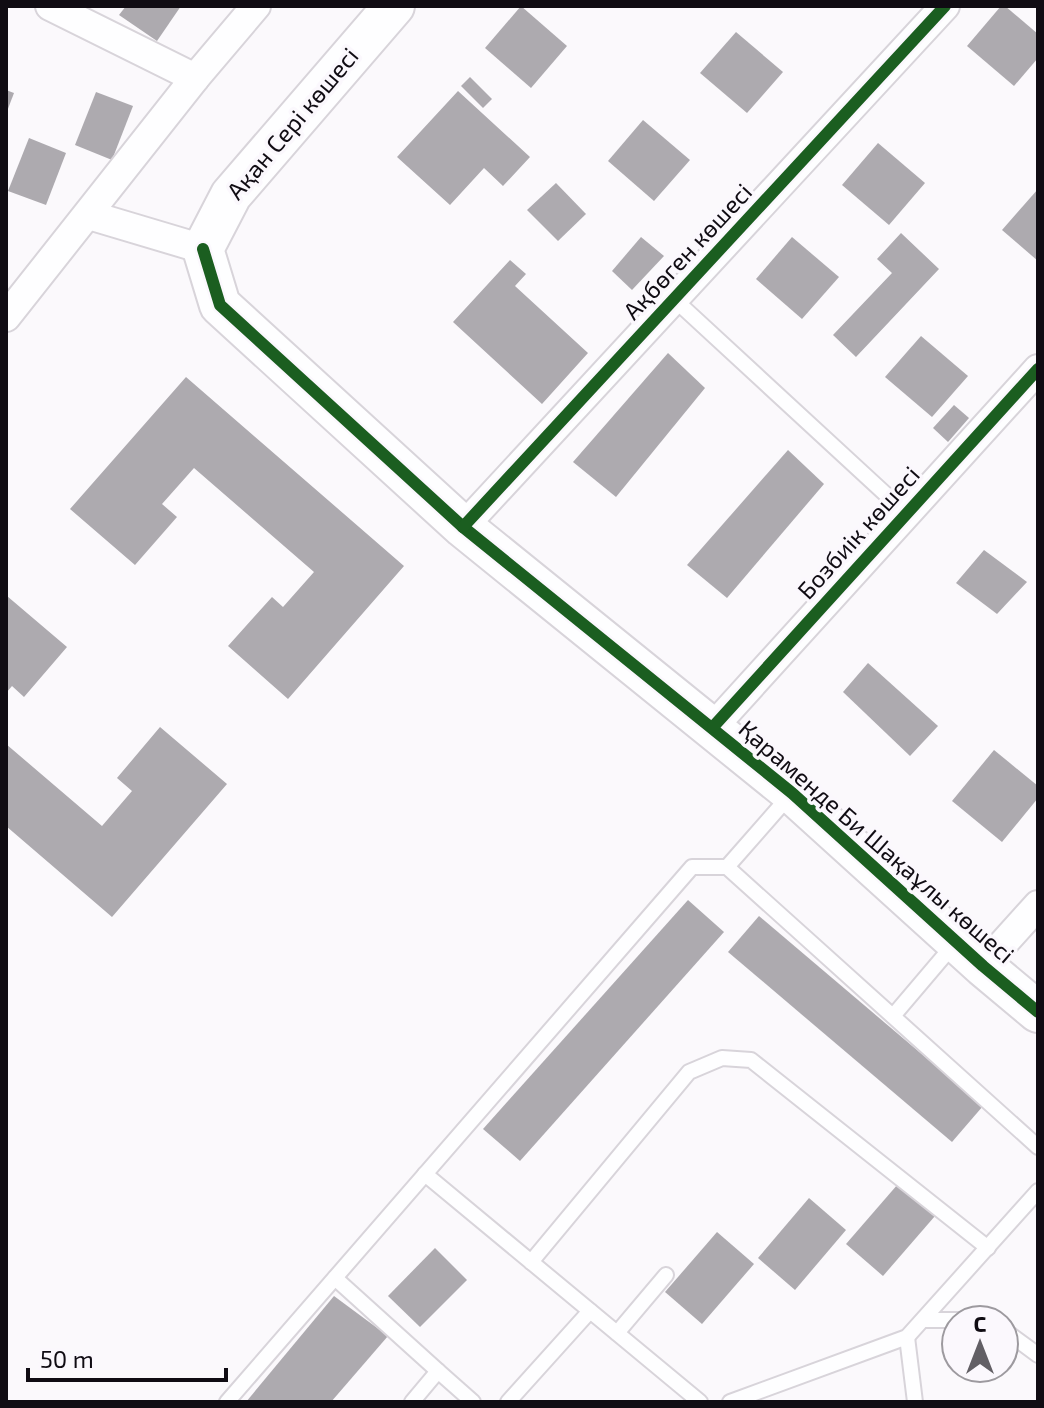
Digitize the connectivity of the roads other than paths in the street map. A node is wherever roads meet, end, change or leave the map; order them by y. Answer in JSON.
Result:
{"nodes":[{"id":1,"x":50,"y":6,"type":"edge"},
{"id":2,"x":256,"y":6,"type":"edge"},
{"id":3,"x":394,"y":6,"type":"edge"},
{"id":4,"x":945,"y":6,"type":"edge"},
{"id":5,"x":195,"y":78,"type":"junction"},
{"id":6,"x":89,"y":215,"type":"junction"},
{"id":7,"x":203,"y":249,"type":"junction"},
{"id":8,"x":674,"y":299,"type":"junction"},
{"id":9,"x":6,"y":317,"type":"edge"},
{"id":10,"x":1038,"y":369,"type":"edge"},
{"id":11,"x":906,"y":513,"type":"junction"},
{"id":12,"x":463,"y":527,"type":"junction"},
{"id":13,"x":713,"y":727,"type":"junction"},
{"id":14,"x":792,"y":793,"type":"junction"},
{"id":15,"x":727,"y":867,"type":"junction"},
{"id":16,"x":1038,"y":905,"type":"edge"},
{"id":17,"x":969,"y":954,"type":"junction"},
{"id":18,"x":1038,"y":1012,"type":"edge"},
{"id":19,"x":893,"y":1016,"type":"junction"},
{"id":20,"x":1038,"y":1147,"type":"edge"},
{"id":21,"x":425,"y":1174,"type":"junction"},
{"id":22,"x":1038,"y":1191,"type":"edge"},
{"id":23,"x":988,"y":1248,"type":"junction"},
{"id":24,"x":531,"y":1262,"type":"junction"},
{"id":25,"x":666,"y":1275,"type":"dead end"},
{"id":26,"x":335,"y":1278,"type":"junction"},
{"id":27,"x":590,"y":1311,"type":"junction"},
{"id":28,"x":924,"y":1320,"type":"junction"},
{"id":29,"x":940,"y":1320,"type":"edge"},
{"id":30,"x":617,"y":1333,"type":"junction"},
{"id":31,"x":907,"y":1337,"type":"junction"},
{"id":32,"x":1020,"y":1342,"type":"edge"},
{"id":33,"x":1038,"y":1355,"type":"edge"},
{"id":34,"x":438,"y":1371,"type":"junction"},
{"id":35,"x":227,"y":1402,"type":"edge"},
{"id":36,"x":412,"y":1402,"type":"edge"},
{"id":37,"x":473,"y":1402,"type":"edge"},
{"id":38,"x":508,"y":1402,"type":"edge"},
{"id":39,"x":700,"y":1402,"type":"edge"},
{"id":40,"x":730,"y":1402,"type":"edge"},
{"id":41,"x":915,"y":1402,"type":"edge"}],
"edges":[{"from":1,"to":5,"type":"street"},
{"from":2,"to":5,"type":"street"},
{"from":3,"to":7,"type":"street","name":"Ақан Сері көшесі"},
{"from":4,"to":8,"type":"street","name":"Ақбөген көшесі"},
{"from":5,"to":6,"type":"street"},
{"from":6,"to":7,"type":"street"},
{"from":6,"to":9,"type":"street"},
{"from":7,"to":12,"type":"street","name":"Қараменде Би Шақаұлы көшесі"},
{"from":8,"to":11,"type":"lane"},
{"from":8,"to":12,"type":"street","name":"Ақбөген көшесі"},
{"from":10,"to":11,"type":"street","name":"Бозбиік көшесі"},
{"from":11,"to":13,"type":"street","name":"Бозбиік көшесі"},
{"from":12,"to":13,"type":"street","name":"Қараменде Би Шақаұлы көшесі"},
{"from":13,"to":14,"type":"street","name":"Қараменде Би Шақаұлы көшесі"},
{"from":14,"to":15,"type":"lane"},
{"from":14,"to":17,"type":"street","name":"Қараменде Би Шақаұлы көшесі"},
{"from":15,"to":19,"type":"lane"},
{"from":15,"to":21,"type":"lane"},
{"from":16,"to":17,"type":"street"},
{"from":17,"to":18,"type":"street","name":"Қараменде Би Шақаұлы көшесі"},
{"from":17,"to":19,"type":"lane"},
{"from":19,"to":20,"type":"lane"},
{"from":21,"to":24,"type":"lane"},
{"from":21,"to":26,"type":"lane"},
{"from":22,"to":23,"type":"lane"},
{"from":23,"to":24,"type":"lane"},
{"from":23,"to":28,"type":"lane"},
{"from":24,"to":27,"type":"lane"},
{"from":25,"to":30,"type":"lane"},
{"from":26,"to":34,"type":"lane"},
{"from":26,"to":35,"type":"lane"},
{"from":27,"to":30,"type":"lane"},
{"from":27,"to":38,"type":"lane"},
{"from":28,"to":29,"type":"lane"},
{"from":28,"to":31,"type":"lane"},
{"from":30,"to":39,"type":"lane"},
{"from":31,"to":40,"type":"lane"},
{"from":31,"to":41,"type":"lane"},
{"from":32,"to":33,"type":"lane"},
{"from":34,"to":36,"type":"lane"},
{"from":34,"to":37,"type":"lane"}]}
